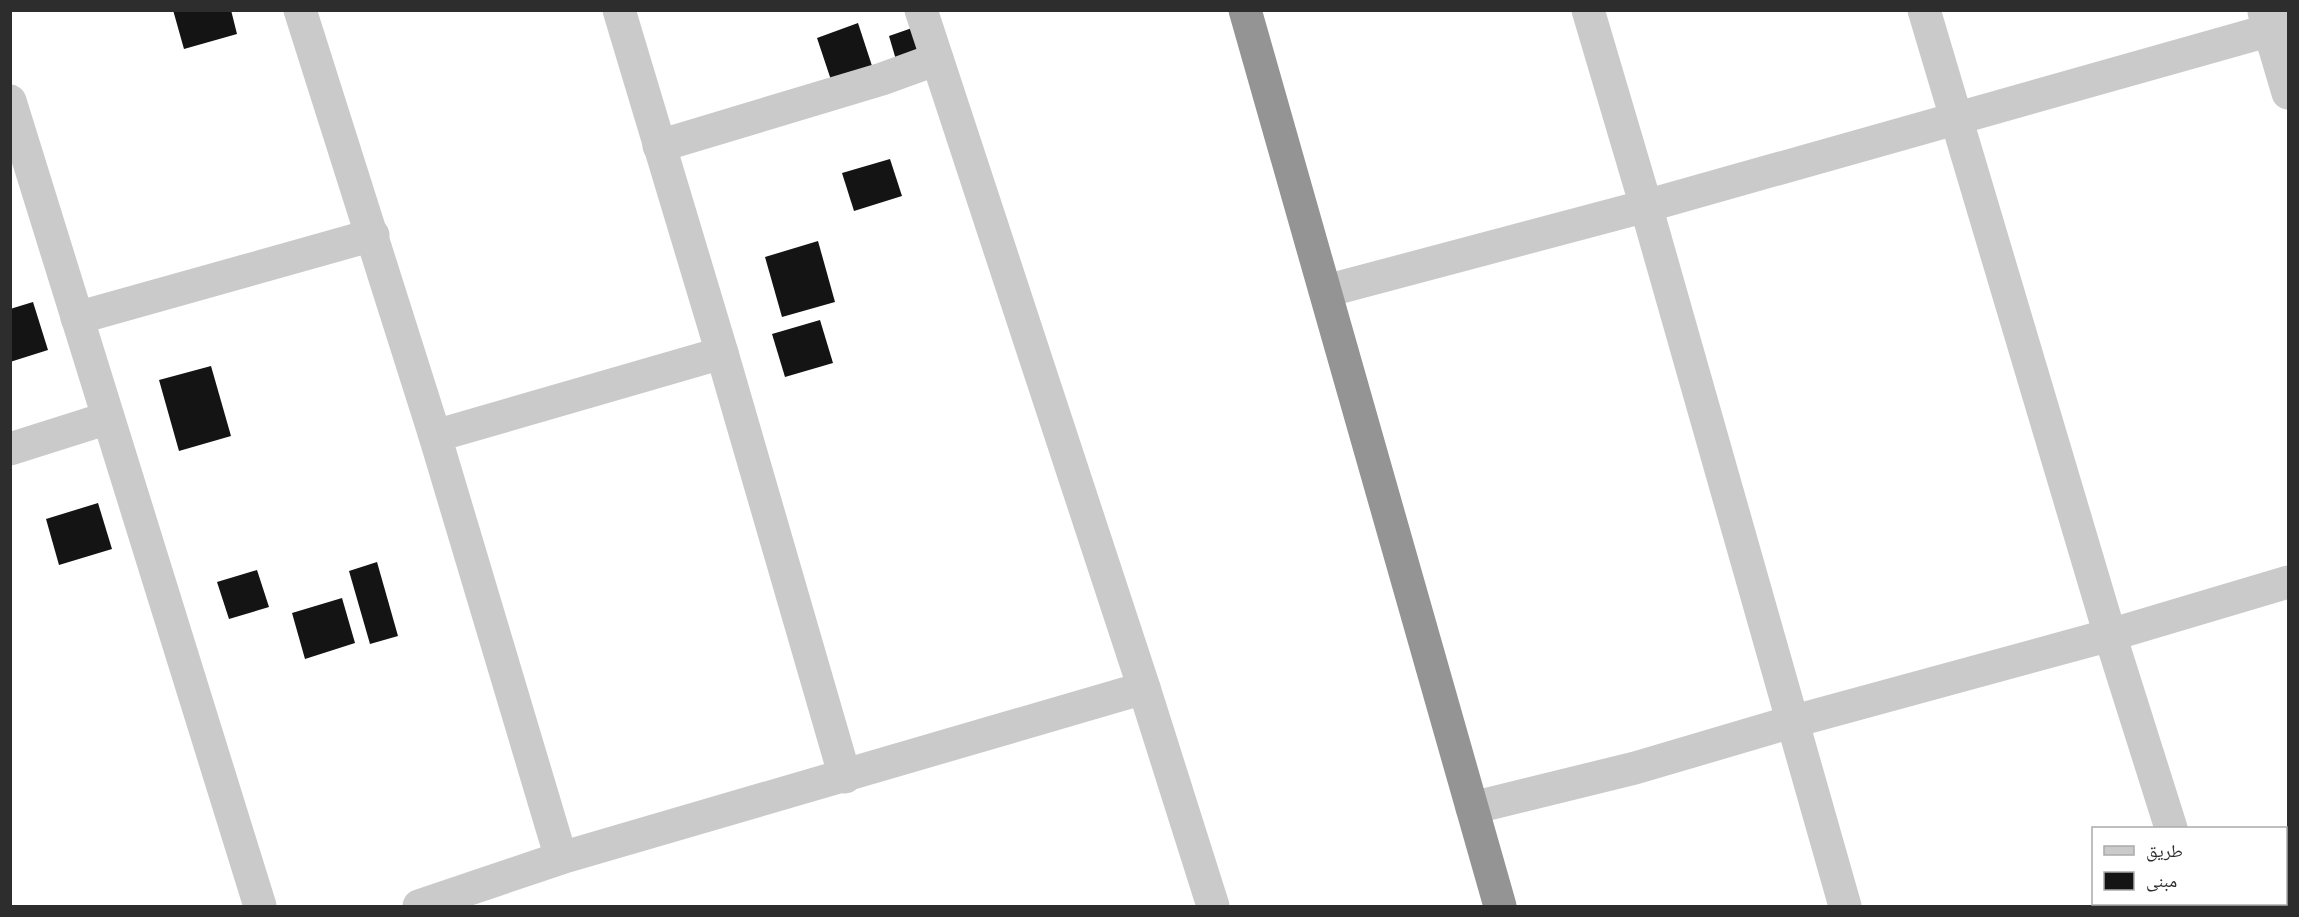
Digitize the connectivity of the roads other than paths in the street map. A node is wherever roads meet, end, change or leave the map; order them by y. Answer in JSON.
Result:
{"nodes":[{"id":1,"x":300,"y":10,"type":"edge"},
{"id":2,"x":619,"y":10,"type":"edge"},
{"id":3,"x":921,"y":10,"type":"edge"},
{"id":4,"x":1245,"y":10,"type":"edge"},
{"id":5,"x":1588,"y":10,"type":"edge"},
{"id":6,"x":1924,"y":10,"type":"edge"},
{"id":7,"x":2274,"y":22,"type":"edge"},
{"id":8,"x":937,"y":59,"type":"junction"},
{"id":9,"x":2289,"y":93,"type":"edge"},
{"id":10,"x":10,"y":101,"type":"edge"},
{"id":11,"x":1956,"y":120,"type":"junction"},
{"id":12,"x":659,"y":146,"type":"junction"},
{"id":13,"x":1646,"y":206,"type":"junction"},
{"id":14,"x":373,"y":235,"type":"junction"},
{"id":15,"x":1326,"y":291,"type":"junction"},
{"id":16,"x":76,"y":318,"type":"junction"},
{"id":17,"x":722,"y":353,"type":"junction"},
{"id":18,"x":108,"y":418,"type":"junction"},
{"id":19,"x":435,"y":436,"type":"junction"},
{"id":20,"x":10,"y":449,"type":"edge"},
{"id":21,"x":2289,"y":582,"type":"edge"},
{"id":22,"x":2110,"y":635,"type":"junction"},
{"id":23,"x":1144,"y":688,"type":"junction"},
{"id":24,"x":1791,"y":722,"type":"junction"},
{"id":25,"x":845,"y":777,"type":"junction"},
{"id":26,"x":1472,"y":808,"type":"junction"},
{"id":27,"x":2171,"y":827,"type":"edge"},
{"id":28,"x":561,"y":858,"type":"junction"},
{"id":29,"x":260,"y":906,"type":"edge"},
{"id":30,"x":419,"y":906,"type":"edge"},
{"id":31,"x":1213,"y":906,"type":"edge"},
{"id":32,"x":1500,"y":906,"type":"edge"},
{"id":33,"x":1845,"y":906,"type":"edge"}],
"edges":[{"from":1,"to":14,"type":"street"},
{"from":2,"to":12,"type":"street"},
{"from":3,"to":8,"type":"street"},
{"from":4,"to":15,"type":"highway"},
{"from":5,"to":13,"type":"street"},
{"from":6,"to":11,"type":"street"},
{"from":7,"to":9,"type":"street"},
{"from":7,"to":11,"type":"street"},
{"from":8,"to":12,"type":"street"},
{"from":8,"to":23,"type":"street"},
{"from":10,"to":16,"type":"street"},
{"from":11,"to":13,"type":"street"},
{"from":11,"to":22,"type":"street"},
{"from":12,"to":17,"type":"street"},
{"from":13,"to":15,"type":"street"},
{"from":13,"to":24,"type":"street"},
{"from":14,"to":16,"type":"street"},
{"from":14,"to":19,"type":"street"},
{"from":15,"to":26,"type":"highway"},
{"from":16,"to":18,"type":"street"},
{"from":17,"to":19,"type":"street"},
{"from":17,"to":25,"type":"street"},
{"from":18,"to":20,"type":"street"},
{"from":18,"to":29,"type":"street"},
{"from":19,"to":28,"type":"street"},
{"from":21,"to":22,"type":"street"},
{"from":22,"to":24,"type":"street"},
{"from":22,"to":27,"type":"street"},
{"from":23,"to":25,"type":"street"},
{"from":23,"to":31,"type":"street"},
{"from":24,"to":26,"type":"street"},
{"from":24,"to":33,"type":"street"},
{"from":25,"to":28,"type":"street"},
{"from":26,"to":32,"type":"highway"},
{"from":28,"to":30,"type":"street"}]}
